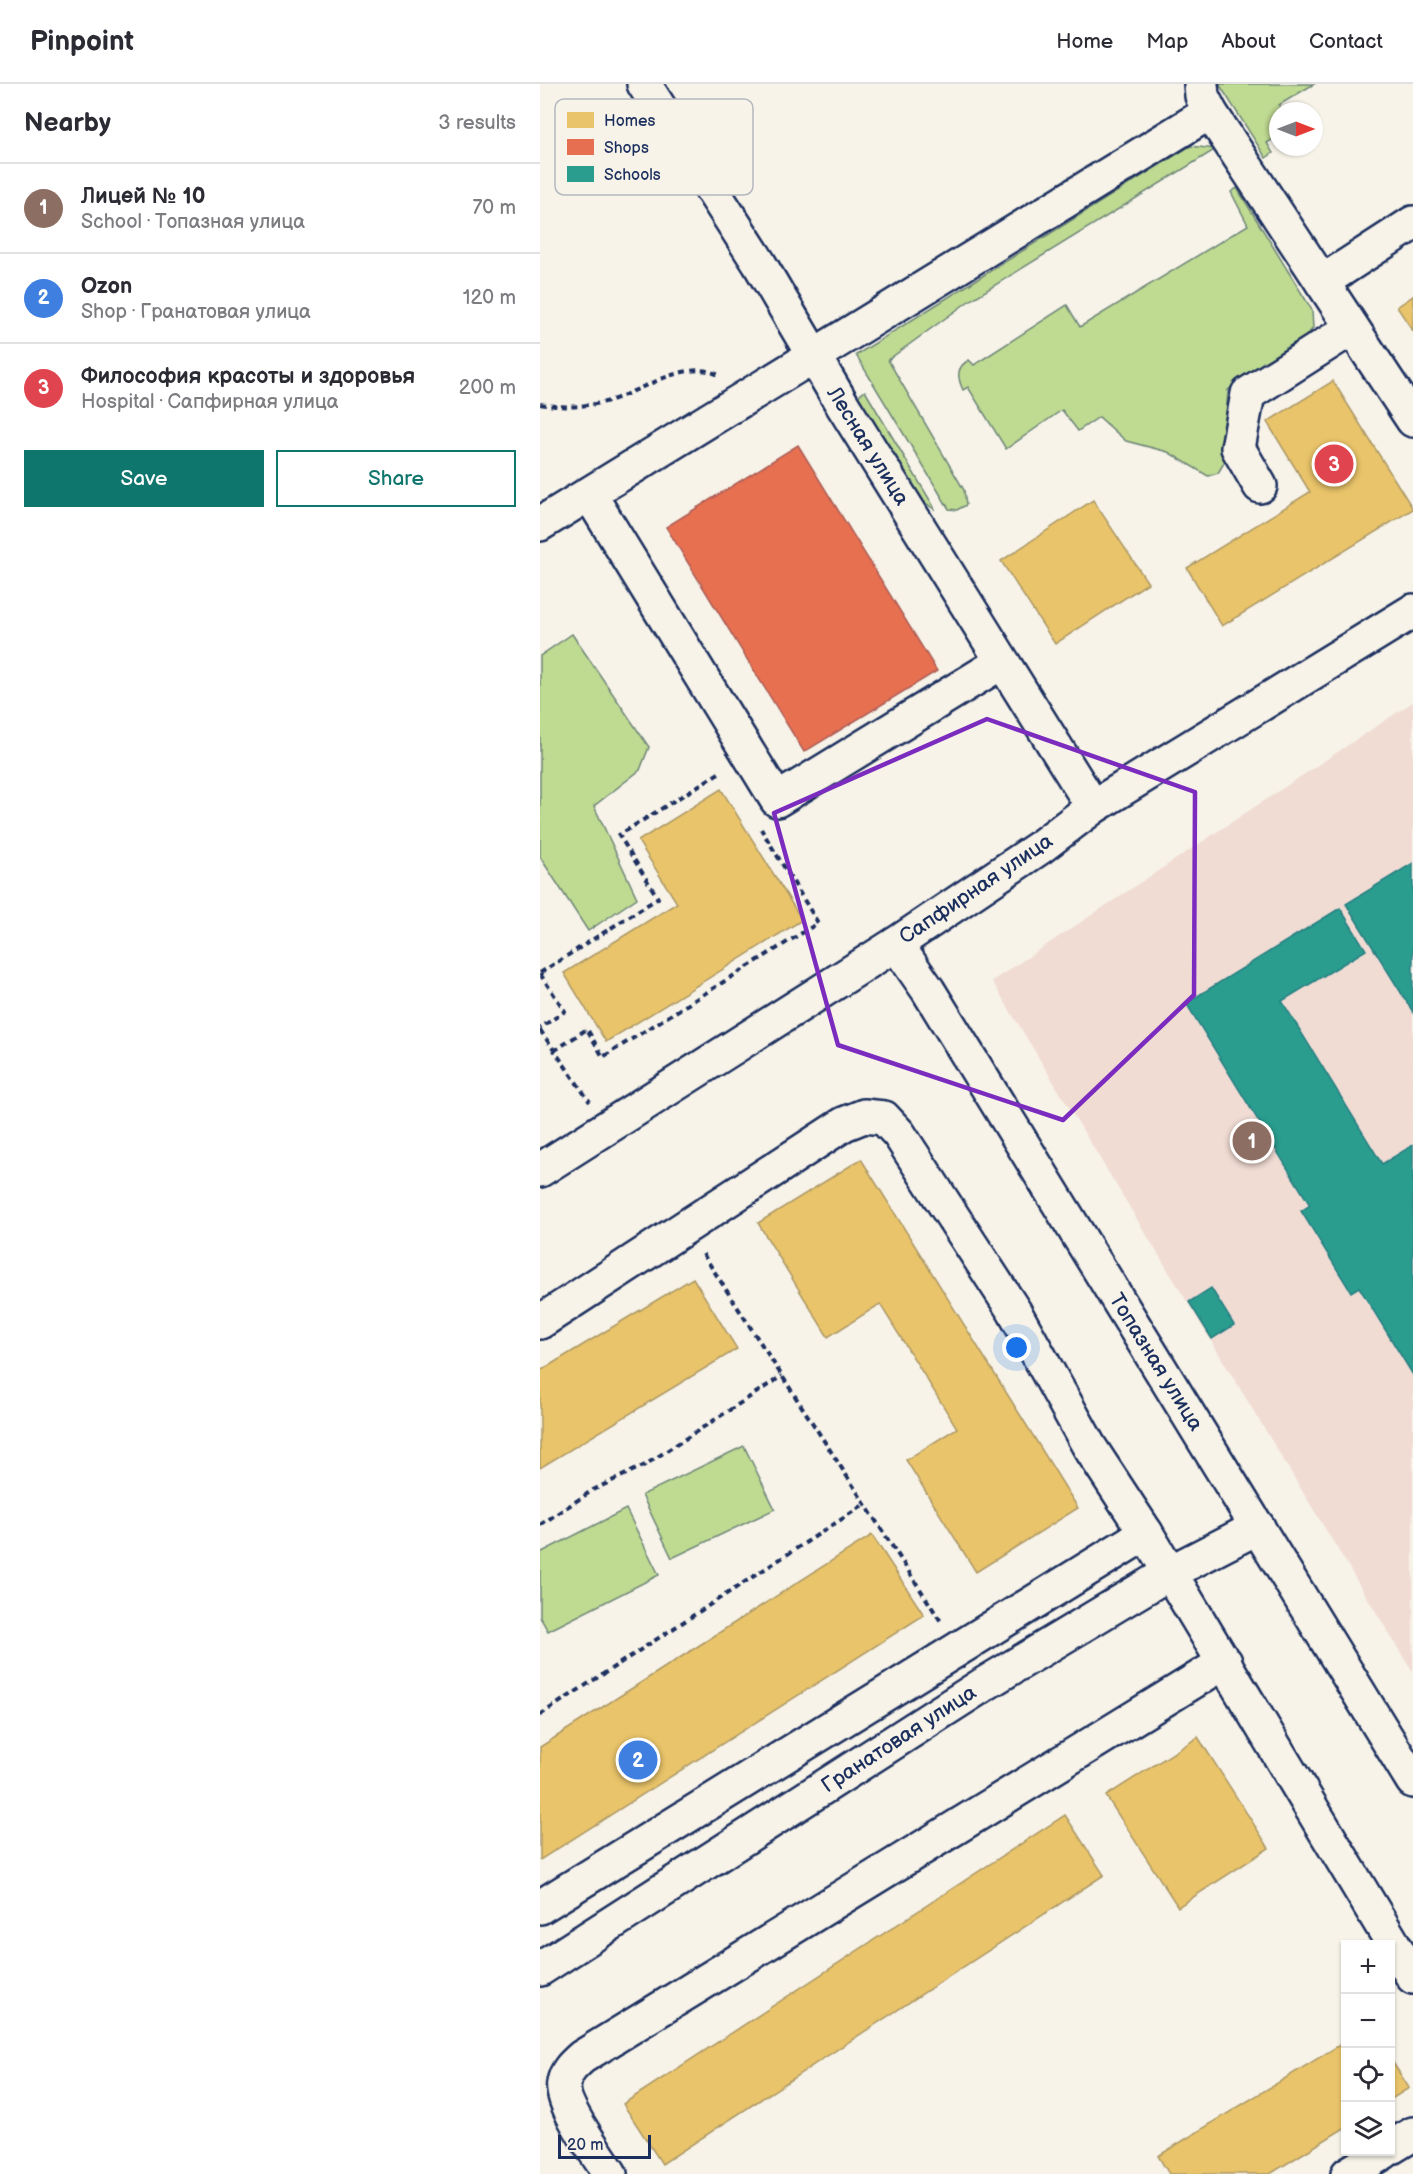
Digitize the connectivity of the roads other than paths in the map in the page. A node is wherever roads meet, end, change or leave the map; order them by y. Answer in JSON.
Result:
{"nodes":[{"id":1,"x":644,"y":84,"type":"edge"},
{"id":2,"x":1205,"y":98,"type":"edge"},
{"id":3,"x":654,"y":99,"type":"edge"},
{"id":4,"x":715,"y":195,"type":"edge"},
{"id":5,"x":1413,"y":223,"type":"edge"},
{"id":6,"x":1322,"y":282,"type":"junction"},
{"id":7,"x":1352,"y":328,"type":"junction"},
{"id":8,"x":814,"y":357,"type":"junction"},
{"id":9,"x":1413,"y":420,"type":"edge"},
{"id":10,"x":1260,"y":486,"type":"dead end"},
{"id":11,"x":590,"y":495,"type":"junction"},
{"id":12,"x":540,"y":524,"type":"edge"},
{"id":13,"x":1413,"y":611,"type":"edge"},
{"id":14,"x":1002,"y":662,"type":"junction"},
{"id":15,"x":1093,"y":807,"type":"junction"},
{"id":16,"x":896,"y":944,"type":"junction"},
{"id":17,"x":540,"y":1170,"type":"edge"},
{"id":18,"x":540,"y":1322,"type":"edge"},
{"id":19,"x":1258,"y":1527,"type":"junction"},
{"id":20,"x":1146,"y":1533,"type":"junction"},
{"id":21,"x":1169,"y":1573,"type":"junction"},
{"id":22,"x":1225,"y":1662,"type":"junction"},
{"id":23,"x":1413,"y":1781,"type":"edge"},
{"id":24,"x":540,"y":1907,"type":"edge"},
{"id":25,"x":542,"y":1966,"type":"edge"},
{"id":26,"x":1413,"y":1977,"type":"edge"},
{"id":27,"x":1413,"y":2134,"type":"edge"},
{"id":28,"x":1395,"y":2145,"type":"edge"},
{"id":29,"x":1376,"y":2156,"type":"edge"},
{"id":30,"x":610,"y":2174,"type":"edge"},
{"id":31,"x":1348,"y":2174,"type":"edge"}],
"edges":[{"from":1,"to":3,"type":"street","name":"Лесная улица"},
{"from":2,"to":6,"type":"street"},
{"from":2,"to":8,"type":"street"},
{"from":4,"to":8,"type":"street","name":"Лесная улица"},
{"from":5,"to":6,"type":"street"},
{"from":6,"to":7,"type":"street"},
{"from":7,"to":9,"type":"street"},
{"from":7,"to":10,"type":"street"},
{"from":8,"to":11,"type":"street"},
{"from":8,"to":14,"type":"street","name":"Лесная улица"},
{"from":11,"to":12,"type":"street"},
{"from":11,"to":14,"type":"street"},
{"from":13,"to":15,"type":"street","name":"Сапфирная улица"},
{"from":14,"to":15,"type":"street","name":"Лесная улица"},
{"from":15,"to":16,"type":"street","name":"Сапфирная улица"},
{"from":16,"to":17,"type":"street","name":"Сапфирная улица"},
{"from":16,"to":19,"type":"street","name":"Топазная улица"},
{"from":18,"to":20,"type":"street"},
{"from":19,"to":21,"type":"street","name":"Гранатовая улица"},
{"from":19,"to":23,"type":"street","name":"Топазная улица"},
{"from":20,"to":21,"type":"street"},
{"from":20,"to":24,"type":"street"},
{"from":21,"to":22,"type":"street"},
{"from":21,"to":25,"type":"street","name":"Гранатовая улица"},
{"from":22,"to":26,"type":"street"},
{"from":22,"to":30,"type":"street"},
{"from":27,"to":28,"type":"street"},
{"from":29,"to":31,"type":"street"}]}
